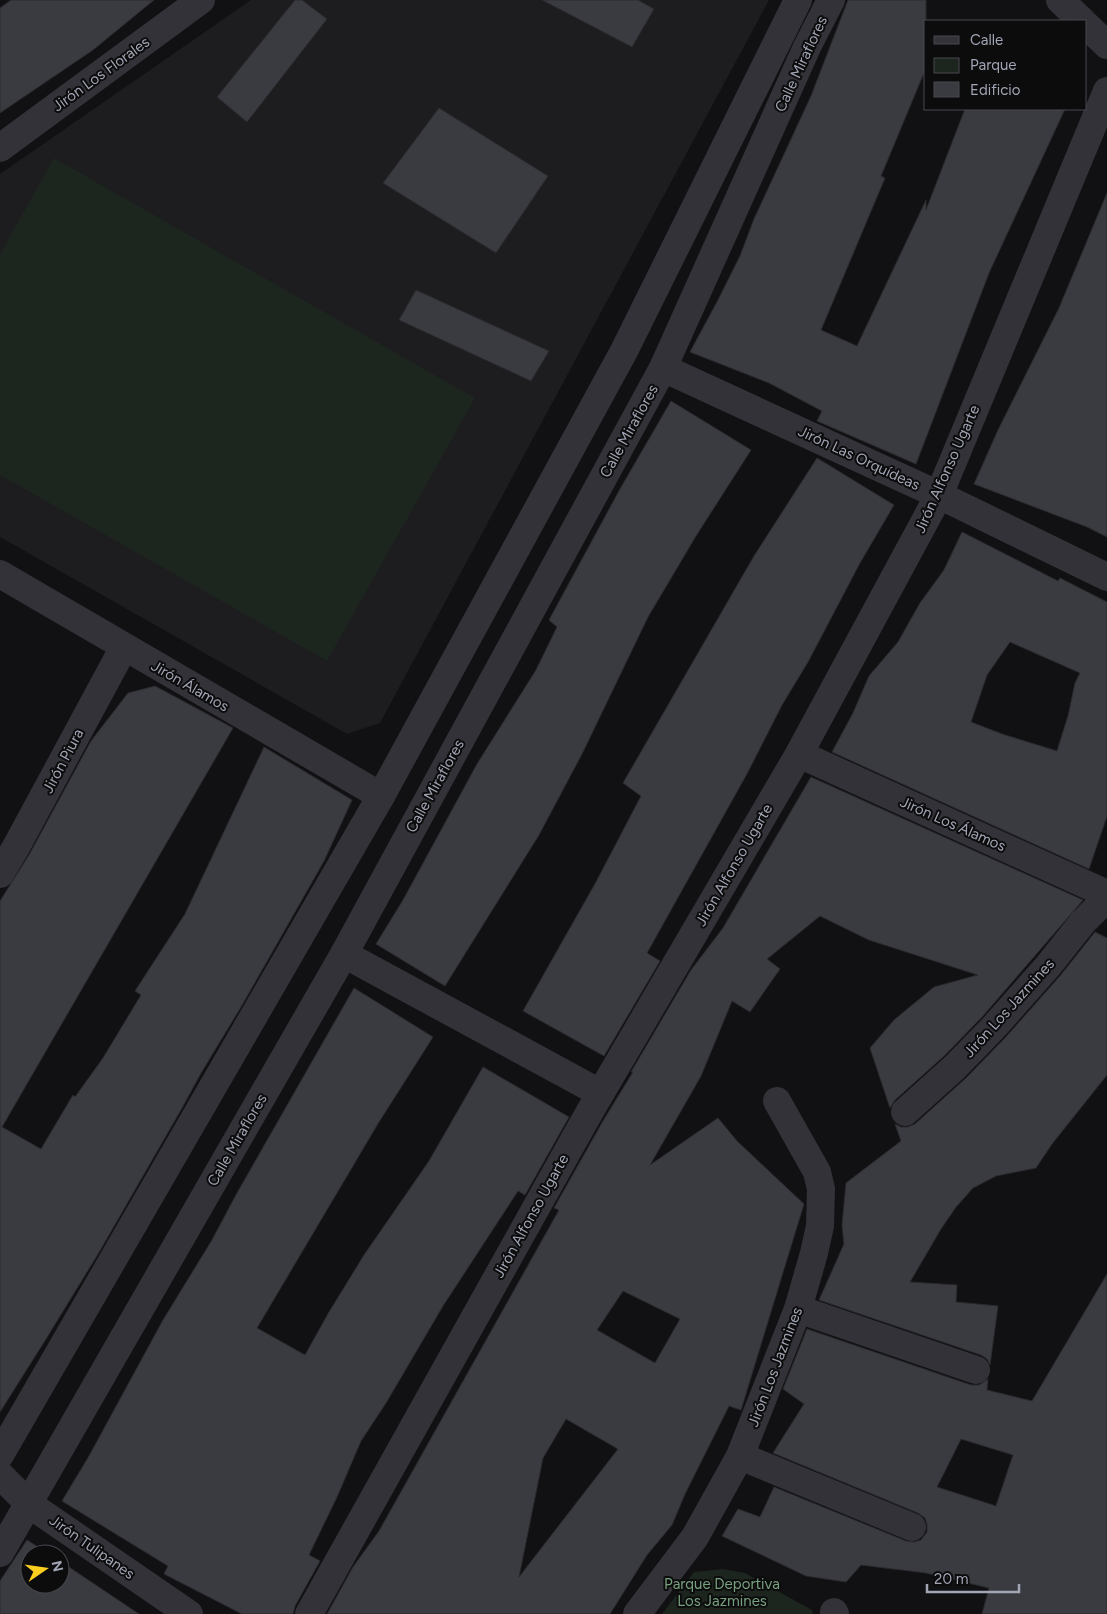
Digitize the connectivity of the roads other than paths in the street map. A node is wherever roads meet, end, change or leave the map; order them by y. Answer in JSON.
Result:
{"nodes":[{"id":1,"x":201,"y":0,"type":"edge"},
{"id":2,"x":798,"y":0,"type":"edge"},
{"id":3,"x":832,"y":0,"type":"edge"},
{"id":4,"x":1060,"y":0,"type":"edge"},
{"id":5,"x":1081,"y":20,"type":"edge"},
{"id":6,"x":1087,"y":26,"type":"edge"},
{"id":7,"x":1107,"y":45,"type":"edge"},
{"id":8,"x":1107,"y":91,"type":"edge"},
{"id":9,"x":0,"y":148,"type":"edge"},
{"id":10,"x":663,"y":368,"type":"junction"},
{"id":11,"x":939,"y":495,"type":"junction"},
{"id":12,"x":0,"y":574,"type":"edge"},
{"id":13,"x":1107,"y":577,"type":"edge"},
{"id":14,"x":124,"y":647,"type":"junction"},
{"id":15,"x":799,"y":754,"type":"junction"},
{"id":16,"x":381,"y":796,"type":"junction"},
{"id":17,"x":8,"y":842,"type":"edge"},
{"id":18,"x":0,"y":874,"type":"edge"},
{"id":19,"x":1107,"y":894,"type":"edge"},
{"id":20,"x":1107,"y":898,"type":"edge"},
{"id":21,"x":344,"y":954,"type":"junction"},
{"id":22,"x":600,"y":1094,"type":"junction"},
{"id":23,"x":777,"y":1101,"type":"dead end"},
{"id":24,"x":905,"y":1112,"type":"dead end"},
{"id":25,"x":798,"y":1310,"type":"junction"},
{"id":26,"x":976,"y":1370,"type":"dead end"},
{"id":27,"x":0,"y":1455,"type":"edge"},
{"id":28,"x":740,"y":1456,"type":"junction"},
{"id":29,"x":0,"y":1474,"type":"edge"},
{"id":30,"x":29,"y":1504,"type":"junction"},
{"id":31,"x":912,"y":1527,"type":"dead end"},
{"id":32,"x":0,"y":1553,"type":"edge"},
{"id":33,"x":189,"y":1614,"type":"edge"},
{"id":34,"x":309,"y":1614,"type":"edge"},
{"id":35,"x":637,"y":1614,"type":"edge"}],
"edges":[{"from":1,"to":9,"type":"street","name":"Jirón Los Florales"},
{"from":2,"to":16,"type":"street","name":"Calle Miraflores"},
{"from":3,"to":10,"type":"street","name":"Calle Miraflores"},
{"from":4,"to":5,"type":"street"},
{"from":6,"to":7,"type":"street"},
{"from":8,"to":11,"type":"street","name":"Jirón Alfonso Ugarte"},
{"from":10,"to":11,"type":"street","name":"Jirón Las Orquídeas"},
{"from":10,"to":21,"type":"street","name":"Calle Miraflores"},
{"from":11,"to":13,"type":"street","name":"Jirón Las Orquídeas"},
{"from":11,"to":15,"type":"street","name":"Jirón Alfonso Ugarte"},
{"from":12,"to":14,"type":"street","name":"Jirón Álamos"},
{"from":14,"to":16,"type":"street","name":"Jirón Álamos"},
{"from":14,"to":17,"type":"street","name":"Jirón Piura"},
{"from":15,"to":19,"type":"street","name":"Jirón Los Álamos"},
{"from":15,"to":22,"type":"street","name":"Jirón Alfonso Ugarte"},
{"from":16,"to":27,"type":"street","name":"Calle Miraflores"},
{"from":17,"to":18,"type":"street","name":"Jirón Piura"},
{"from":20,"to":24,"type":"street","name":"Jirón Los Jazmines"},
{"from":21,"to":22,"type":"street"},
{"from":21,"to":30,"type":"street","name":"Calle Miraflores"},
{"from":22,"to":34,"type":"street","name":"Jirón Alfonso Ugarte"},
{"from":23,"to":25,"type":"street","name":"Jirón Los Jazmines"},
{"from":25,"to":26,"type":"street"},
{"from":25,"to":28,"type":"street","name":"Jirón Los Jazmines"},
{"from":28,"to":31,"type":"street"},
{"from":28,"to":35,"type":"street","name":"Jirón Los Jazmines"},
{"from":29,"to":30,"type":"street","name":"Jirón Tulipanes"},
{"from":30,"to":32,"type":"street","name":"Calle Miraflores"},
{"from":30,"to":33,"type":"street","name":"Jirón Tulipanes"}]}
